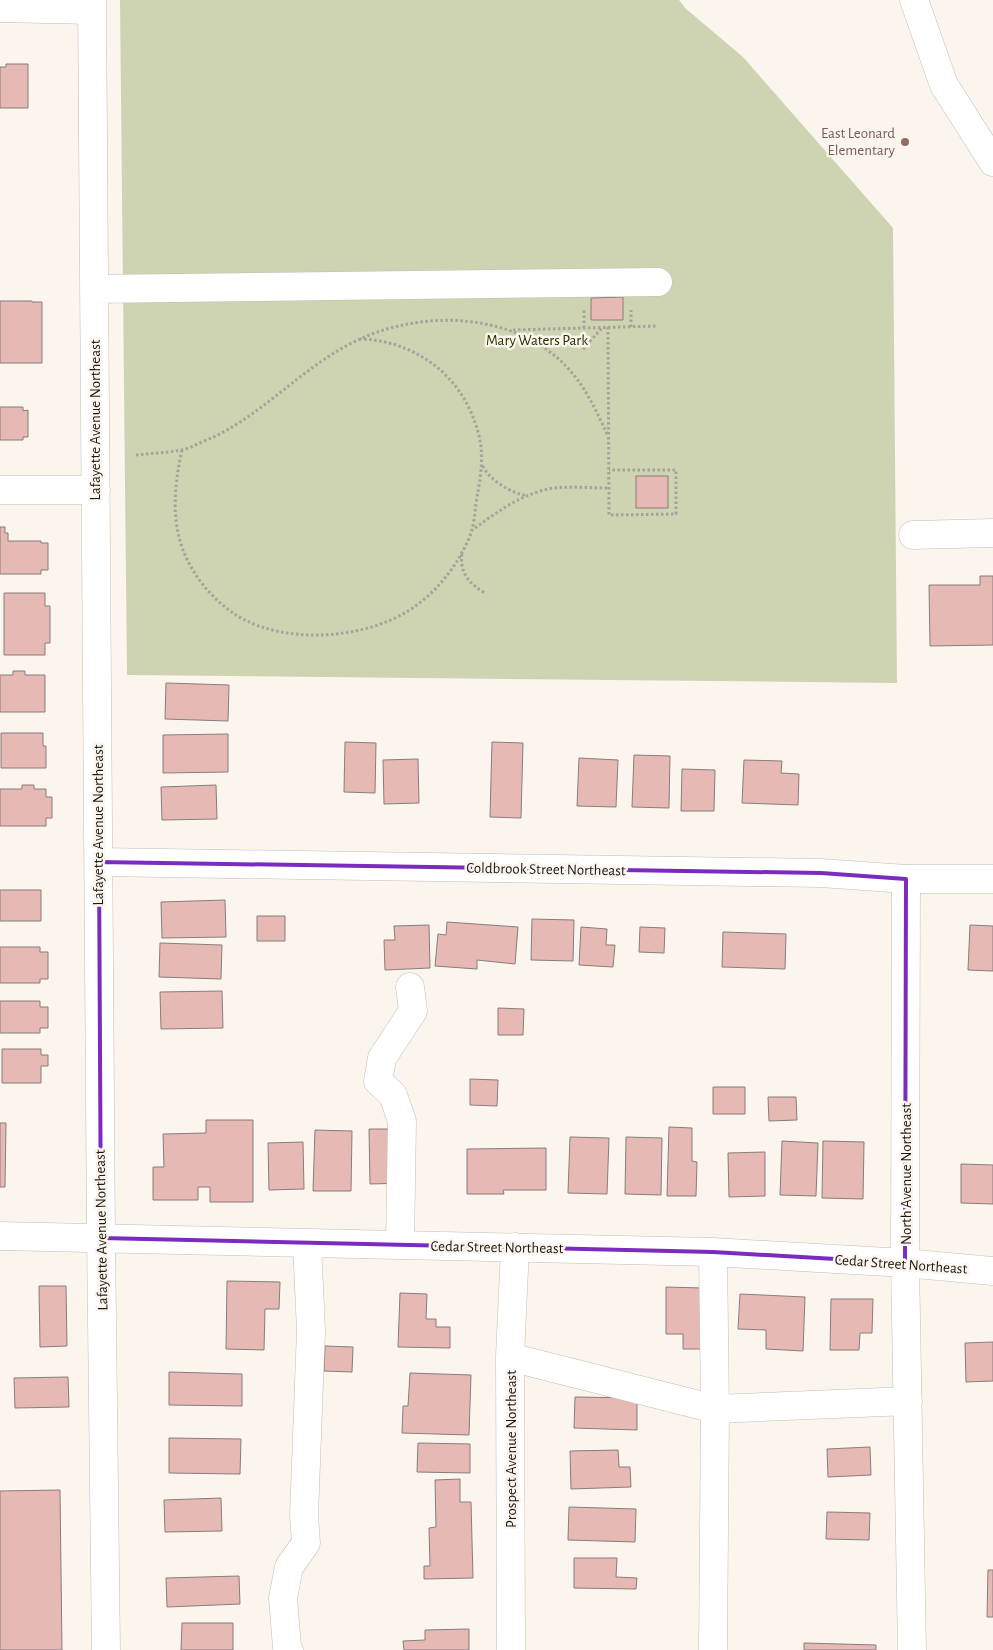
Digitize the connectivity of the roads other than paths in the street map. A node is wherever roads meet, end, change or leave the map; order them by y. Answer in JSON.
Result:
{"nodes":[{"id":1,"x":914,"y":0,"type":"edge"},
{"id":2,"x":92,"y":5,"type":"edge"},
{"id":3,"x":0,"y":8,"type":"edge"},
{"id":4,"x":993,"y":162,"type":"edge"},
{"id":5,"x":658,"y":282,"type":"dead end"},
{"id":6,"x":94,"y":289,"type":"junction"},
{"id":7,"x":0,"y":490,"type":"edge"},
{"id":8,"x":96,"y":490,"type":"junction"},
{"id":9,"x":993,"y":533,"type":"edge"},
{"id":10,"x":913,"y":536,"type":"dead end"},
{"id":11,"x":99,"y":862,"type":"junction"},
{"id":12,"x":906,"y":879,"type":"junction"},
{"id":13,"x":993,"y":879,"type":"edge"},
{"id":14,"x":410,"y":987,"type":"dead end"},
{"id":15,"x":0,"y":1236,"type":"edge"},
{"id":16,"x":101,"y":1238,"type":"junction"},
{"id":17,"x":306,"y":1243,"type":"junction"},
{"id":18,"x":400,"y":1244,"type":"junction"},
{"id":19,"x":515,"y":1247,"type":"junction"},
{"id":20,"x":713,"y":1252,"type":"junction"},
{"id":21,"x":905,"y":1262,"type":"junction"},
{"id":22,"x":993,"y":1271,"type":"edge"},
{"id":23,"x":510,"y":1357,"type":"junction"},
{"id":24,"x":908,"y":1401,"type":"junction"},
{"id":25,"x":715,"y":1408,"type":"junction"},
{"id":26,"x":106,"y":1650,"type":"edge"},
{"id":27,"x":289,"y":1650,"type":"edge"},
{"id":28,"x":511,"y":1650,"type":"edge"},
{"id":29,"x":713,"y":1650,"type":"edge"},
{"id":30,"x":912,"y":1650,"type":"edge"}],
"edges":[{"from":1,"to":4,"type":"street"},
{"from":2,"to":3,"type":"street"},
{"from":2,"to":6,"type":"street","name":"Lafayette Avenue Northeast"},
{"from":5,"to":6,"type":"street"},
{"from":6,"to":8,"type":"street","name":"Lafayette Avenue Northeast"},
{"from":7,"to":8,"type":"street"},
{"from":8,"to":11,"type":"street","name":"Lafayette Avenue Northeast"},
{"from":9,"to":10,"type":"street"},
{"from":11,"to":12,"type":"street","name":"Coldbrook Street Northeast"},
{"from":11,"to":16,"type":"street","name":"Lafayette Avenue Northeast"},
{"from":12,"to":13,"type":"street","name":"Coldbrook Street Northeast"},
{"from":12,"to":21,"type":"street","name":"North Avenue Northeast"},
{"from":14,"to":18,"type":"street"},
{"from":15,"to":16,"type":"street","name":"Cedar Street Northeast"},
{"from":16,"to":17,"type":"street","name":"Cedar Street Northeast"},
{"from":16,"to":26,"type":"street","name":"Lafayette Avenue Northeast"},
{"from":17,"to":18,"type":"street","name":"Cedar Street Northeast"},
{"from":17,"to":27,"type":"street"},
{"from":18,"to":19,"type":"street","name":"Cedar Street Northeast"},
{"from":19,"to":20,"type":"street","name":"Cedar Street Northeast"},
{"from":19,"to":23,"type":"street","name":"Prospect Avenue Northeast"},
{"from":20,"to":21,"type":"street","name":"Cedar Street Northeast"},
{"from":20,"to":25,"type":"street"},
{"from":21,"to":22,"type":"street","name":"Cedar Street Northeast"},
{"from":21,"to":24,"type":"street","name":"North Avenue Northeast"},
{"from":23,"to":25,"type":"street"},
{"from":23,"to":28,"type":"street","name":"Prospect Avenue Northeast"},
{"from":24,"to":25,"type":"street"},
{"from":24,"to":30,"type":"street","name":"North Avenue Northeast"},
{"from":25,"to":29,"type":"street"}]}
